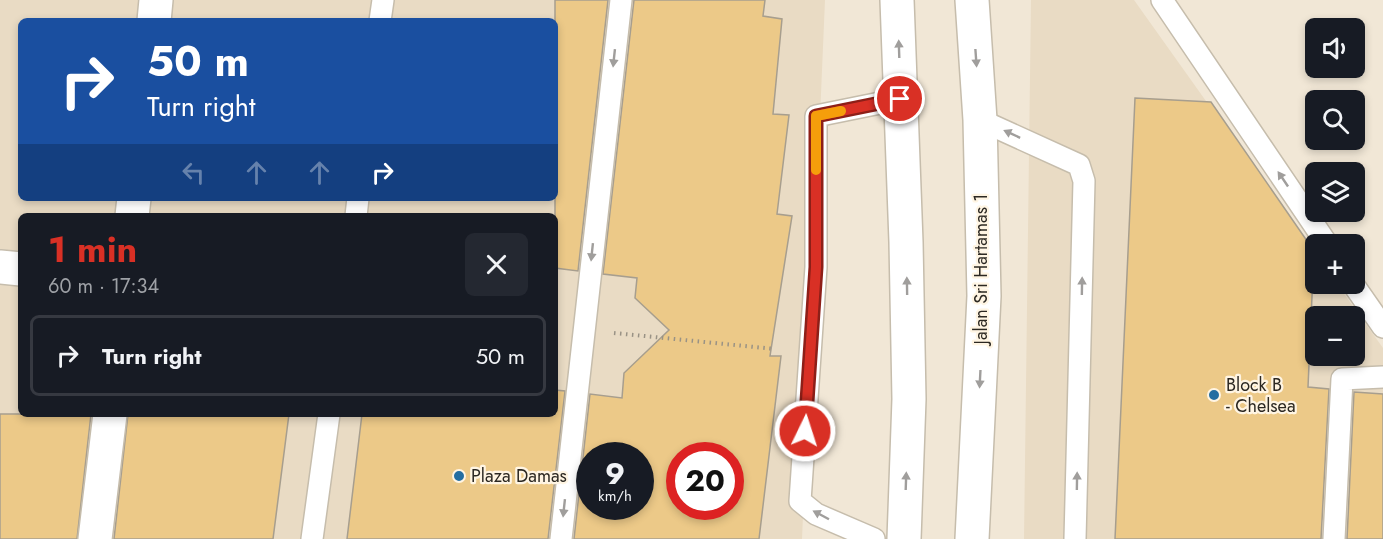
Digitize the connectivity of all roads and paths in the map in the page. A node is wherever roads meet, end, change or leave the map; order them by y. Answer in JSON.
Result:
{"nodes":[{"id":1,"x":156,"y":0,"type":"edge"},
{"id":2,"x":382,"y":0,"type":"edge"},
{"id":3,"x":621,"y":0,"type":"edge"},
{"id":4,"x":897,"y":0,"type":"edge"},
{"id":5,"x":972,"y":0,"type":"edge"},
{"id":6,"x":1162,"y":0,"type":"edge"},
{"id":7,"x":154,"y":18,"type":"edge"},
{"id":8,"x":380,"y":18,"type":"edge"},
{"id":9,"x":900,"y":99,"type":"junction"},
{"id":10,"x":980,"y":120,"type":"junction"},
{"id":11,"x":1320,"y":234,"type":"edge"},
{"id":12,"x":0,"y":267,"type":"edge"},
{"id":13,"x":18,"y":269,"type":"edge"},
{"id":14,"x":1360,"y":294,"type":"edge"},
{"id":15,"x":1383,"y":327,"type":"edge"},
{"id":16,"x":584,"y":329,"type":"junction"},
{"id":17,"x":775,"y":349,"type":"dead end"},
{"id":18,"x":1383,"y":377,"type":"edge"},
{"id":19,"x":110,"y":417,"type":"edge"},
{"id":20,"x":329,"y":417,"type":"edge"},
{"id":21,"x":95,"y":539,"type":"edge"},
{"id":22,"x":312,"y":539,"type":"edge"},
{"id":23,"x":561,"y":539,"type":"edge"},
{"id":24,"x":874,"y":539,"type":"edge"},
{"id":25,"x":904,"y":539,"type":"edge"},
{"id":26,"x":972,"y":539,"type":"edge"},
{"id":27,"x":1075,"y":539,"type":"edge"},
{"id":28,"x":1334,"y":539,"type":"edge"}],
"edges":[{"from":1,"to":7,"type":"street"},
{"from":2,"to":8,"type":"lane"},
{"from":3,"to":16,"type":"lane","one_way":true},
{"from":9,"to":4,"type":"street","one_way":true},
{"from":5,"to":10,"type":"street","name":"Jalan Sri Hartamas 1","one_way":true},
{"from":11,"to":6,"type":"lane","one_way":true},
{"from":24,"to":9,"type":"lane","one_way":true},
{"from":25,"to":9,"type":"street","one_way":true},
{"from":10,"to":26,"type":"street","name":"Jalan Sri Hartamas 1","one_way":true},
{"from":27,"to":10,"type":"lane","one_way":true},
{"from":12,"to":13,"type":"street"},
{"from":14,"to":15,"type":"lane"},
{"from":16,"to":17,"type":"path"},
{"from":16,"to":23,"type":"lane","one_way":true},
{"from":18,"to":28,"type":"lane"},
{"from":19,"to":21,"type":"street"},
{"from":20,"to":22,"type":"lane"}]}
